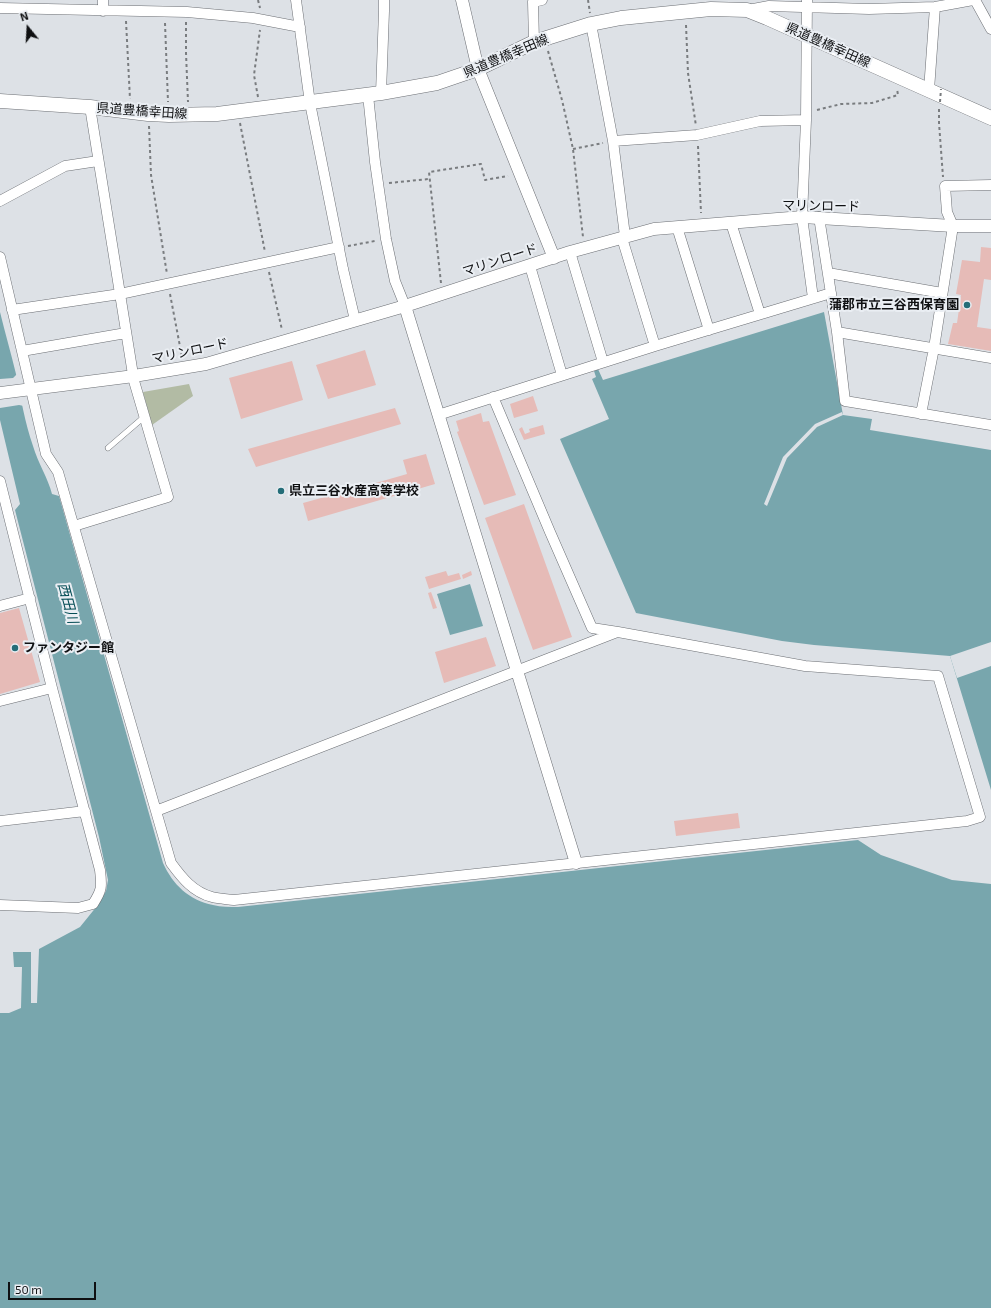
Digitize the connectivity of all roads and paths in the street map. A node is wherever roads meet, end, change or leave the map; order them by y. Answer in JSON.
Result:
{"nodes":[{"id":1,"x":103,"y":0,"type":"edge"},
{"id":2,"x":258,"y":0,"type":"edge"},
{"id":3,"x":296,"y":0,"type":"edge"},
{"id":4,"x":384,"y":0,"type":"edge"},
{"id":5,"x":462,"y":0,"type":"edge"},
{"id":6,"x":542,"y":0,"type":"edge"},
{"id":7,"x":974,"y":0,"type":"edge"},
{"id":8,"x":807,"y":3,"type":"edge"},
{"id":9,"x":935,"y":7,"type":"junction"},
{"id":10,"x":0,"y":8,"type":"edge"},
{"id":11,"x":747,"y":10,"type":"junction"},
{"id":12,"x":103,"y":11,"type":"junction"},
{"id":13,"x":164,"y":11,"type":"junction"},
{"id":14,"x":686,"y":11,"type":"junction"},
{"id":15,"x":125,"y":12,"type":"junction"},
{"id":16,"x":187,"y":12,"type":"junction"},
{"id":17,"x":261,"y":20,"type":"junction"},
{"id":18,"x":592,"y":24,"type":"junction"},
{"id":19,"x":300,"y":28,"type":"junction"},
{"id":20,"x":991,"y":29,"type":"edge"},
{"id":21,"x":807,"y":36,"type":"junction"},
{"id":22,"x":539,"y":40,"type":"junction"},
{"id":23,"x":478,"y":69,"type":"junction"},
{"id":24,"x":894,"y":75,"type":"junction"},
{"id":25,"x":934,"y":89,"type":"junction"},
{"id":26,"x":374,"y":94,"type":"junction"},
{"id":27,"x":0,"y":101,"type":"edge"},
{"id":28,"x":310,"y":102,"type":"junction"},
{"id":29,"x":90,"y":107,"type":"junction"},
{"id":30,"x":260,"y":108,"type":"junction"},
{"id":31,"x":238,"y":111,"type":"junction"},
{"id":32,"x":131,"y":112,"type":"junction"},
{"id":33,"x":148,"y":114,"type":"junction"},
{"id":34,"x":169,"y":115,"type":"junction"},
{"id":35,"x":188,"y":115,"type":"junction"},
{"id":36,"x":806,"y":117,"type":"junction"},
{"id":37,"x":991,"y":118,"type":"edge"},
{"id":38,"x":697,"y":135,"type":"junction"},
{"id":39,"x":614,"y":141,"type":"junction"},
{"id":40,"x":572,"y":149,"type":"junction"},
{"id":41,"x":98,"y":161,"type":"junction"},
{"id":42,"x":520,"y":173,"type":"junction"},
{"id":43,"x":429,"y":179,"type":"junction"},
{"id":44,"x":378,"y":184,"type":"junction"},
{"id":45,"x":991,"y":185,"type":"edge"},
{"id":46,"x":945,"y":186,"type":"junction"},
{"id":47,"x":0,"y":201,"type":"edge"},
{"id":48,"x":802,"y":217,"type":"junction"},
{"id":49,"x":819,"y":217,"type":"junction"},
{"id":50,"x":731,"y":223,"type":"junction"},
{"id":51,"x":702,"y":225,"type":"junction"},
{"id":52,"x":953,"y":226,"type":"junction"},
{"id":53,"x":991,"y":226,"type":"edge"},
{"id":54,"x":677,"y":227,"type":"junction"},
{"id":55,"x":623,"y":237,"type":"junction"},
{"id":56,"x":386,"y":239,"type":"junction"},
{"id":57,"x":339,"y":247,"type":"junction"},
{"id":58,"x":585,"y":248,"type":"junction"},
{"id":59,"x":570,"y":252,"type":"junction"},
{"id":60,"x":0,"y":257,"type":"edge"},
{"id":61,"x":554,"y":258,"type":"junction"},
{"id":62,"x":267,"y":262,"type":"junction"},
{"id":63,"x":530,"y":266,"type":"junction"},
{"id":64,"x":828,"y":273,"type":"junction"},
{"id":65,"x":168,"y":283,"type":"junction"},
{"id":66,"x":831,"y":293,"type":"junction"},
{"id":67,"x":942,"y":293,"type":"junction"},
{"id":68,"x":120,"y":294,"type":"junction"},
{"id":69,"x":442,"y":294,"type":"junction"},
{"id":70,"x":813,"y":298,"type":"junction"},
{"id":71,"x":405,"y":306,"type":"junction"},
{"id":72,"x":12,"y":310,"type":"junction"},
{"id":73,"x":760,"y":314,"type":"junction"},
{"id":74,"x":355,"y":320,"type":"junction"},
{"id":75,"x":709,"y":330,"type":"junction"},
{"id":76,"x":837,"y":332,"type":"junction"},
{"id":77,"x":126,"y":333,"type":"junction"},
{"id":78,"x":285,"y":341,"type":"junction"},
{"id":79,"x":655,"y":346,"type":"junction"},
{"id":80,"x":934,"y":348,"type":"junction"},
{"id":81,"x":22,"y":351,"type":"junction"},
{"id":82,"x":991,"y":358,"type":"edge"},
{"id":83,"x":603,"y":362,"type":"junction"},
{"id":84,"x":184,"y":368,"type":"junction"},
{"id":85,"x":562,"y":375,"type":"junction"},
{"id":86,"x":134,"y":376,"type":"junction"},
{"id":87,"x":28,"y":390,"type":"junction"},
{"id":88,"x":0,"y":394,"type":"edge"},
{"id":89,"x":493,"y":397,"type":"junction"},
{"id":90,"x":921,"y":414,"type":"junction"},
{"id":91,"x":438,"y":415,"type":"junction"},
{"id":92,"x":144,"y":417,"type":"junction"},
{"id":93,"x":991,"y":425,"type":"edge"},
{"id":94,"x":108,"y":448,"type":"dead end"},
{"id":95,"x":0,"y":481,"type":"edge"},
{"id":96,"x":74,"y":526,"type":"junction"},
{"id":97,"x":30,"y":598,"type":"junction"},
{"id":98,"x":0,"y":606,"type":"edge"},
{"id":99,"x":618,"y":632,"type":"junction"},
{"id":100,"x":518,"y":671,"type":"junction"},
{"id":101,"x":52,"y":688,"type":"junction"},
{"id":102,"x":0,"y":701,"type":"edge"},
{"id":103,"x":84,"y":811,"type":"junction"},
{"id":104,"x":156,"y":811,"type":"junction"},
{"id":105,"x":0,"y":821,"type":"edge"},
{"id":106,"x":576,"y":863,"type":"junction"},
{"id":107,"x":0,"y":905,"type":"edge"}],
"edges":[{"from":1,"to":12,"type":"street"},
{"from":2,"to":17,"type":"path"},
{"from":3,"to":19,"type":"street"},
{"from":4,"to":26,"type":"street"},
{"from":5,"to":23,"type":"street"},
{"from":6,"to":22,"type":"street"},
{"from":7,"to":9,"type":"street"},
{"from":7,"to":20,"type":"street"},
{"from":8,"to":9,"type":"street"},
{"from":8,"to":11,"type":"street"},
{"from":8,"to":21,"type":"street"},
{"from":9,"to":25,"type":"street"},
{"from":10,"to":12,"type":"street"},
{"from":11,"to":14,"type":"main road","name":"県道豊橋幸田線"},
{"from":11,"to":21,"type":"main road","name":"県道豊橋幸田線"},
{"from":12,"to":15,"type":"street"},
{"from":13,"to":15,"type":"street"},
{"from":13,"to":16,"type":"street"},
{"from":13,"to":34,"type":"path"},
{"from":14,"to":18,"type":"main road","name":"県道豊橋幸田線"},
{"from":14,"to":38,"type":"path"},
{"from":15,"to":32,"type":"path"},
{"from":16,"to":17,"type":"street"},
{"from":16,"to":35,"type":"path"},
{"from":17,"to":19,"type":"street"},
{"from":17,"to":30,"type":"path"},
{"from":18,"to":22,"type":"main road","name":"県道豊橋幸田線"},
{"from":18,"to":39,"type":"street"},
{"from":19,"to":28,"type":"street"},
{"from":21,"to":24,"type":"main road","name":"県道豊橋幸田線"},
{"from":21,"to":36,"type":"street"},
{"from":22,"to":23,"type":"main road","name":"県道豊橋幸田線"},
{"from":22,"to":40,"type":"path"},
{"from":23,"to":26,"type":"main road","name":"県道豊橋幸田線"},
{"from":23,"to":42,"type":"street"},
{"from":24,"to":25,"type":"main road","name":"県道豊橋幸田線"},
{"from":24,"to":36,"type":"path"},
{"from":25,"to":37,"type":"main road","name":"県道豊橋幸田線"},
{"from":25,"to":46,"type":"path","bridge":true},
{"from":26,"to":28,"type":"main road","name":"県道豊橋幸田線"},
{"from":26,"to":44,"type":"street"},
{"from":27,"to":29,"type":"main road","name":"県道豊橋幸田線"},
{"from":28,"to":30,"type":"main road","name":"県道豊橋幸田線"},
{"from":28,"to":57,"type":"street"},
{"from":29,"to":32,"type":"main road","name":"県道豊橋幸田線"},
{"from":29,"to":41,"type":"street"},
{"from":30,"to":31,"type":"main road","name":"県道豊橋幸田線"},
{"from":31,"to":35,"type":"main road","name":"県道豊橋幸田線"},
{"from":31,"to":62,"type":"path"},
{"from":32,"to":33,"type":"main road","name":"県道豊橋幸田線"},
{"from":33,"to":34,"type":"main road","name":"県道豊橋幸田線"},
{"from":33,"to":65,"type":"path"},
{"from":34,"to":35,"type":"main road","name":"県道豊橋幸田線"},
{"from":36,"to":38,"type":"street"},
{"from":36,"to":48,"type":"street"},
{"from":38,"to":39,"type":"street"},
{"from":38,"to":51,"type":"path"},
{"from":39,"to":40,"type":"path"},
{"from":39,"to":55,"type":"street"},
{"from":40,"to":58,"type":"path"},
{"from":41,"to":47,"type":"street"},
{"from":41,"to":68,"type":"street"},
{"from":42,"to":43,"type":"path"},
{"from":42,"to":61,"type":"street"},
{"from":43,"to":44,"type":"path"},
{"from":43,"to":69,"type":"path"},
{"from":44,"to":56,"type":"street"},
{"from":45,"to":46,"type":"street"},
{"from":46,"to":52,"type":"street"},
{"from":48,"to":49,"type":"street","name":"マリンロード"},
{"from":48,"to":50,"type":"street","name":"マリンロード"},
{"from":48,"to":70,"type":"street"},
{"from":49,"to":52,"type":"street","name":"マリンロード"},
{"from":49,"to":64,"type":"street"},
{"from":50,"to":51,"type":"street","name":"マリンロード"},
{"from":50,"to":73,"type":"street"},
{"from":51,"to":54,"type":"street","name":"マリンロード"},
{"from":52,"to":53,"type":"street","name":"マリンロード"},
{"from":52,"to":67,"type":"street"},
{"from":54,"to":55,"type":"street","name":"マリンロード"},
{"from":54,"to":75,"type":"street"},
{"from":55,"to":58,"type":"street","name":"マリンロード"},
{"from":55,"to":79,"type":"street"},
{"from":56,"to":57,"type":"path"},
{"from":56,"to":71,"type":"street"},
{"from":57,"to":62,"type":"street"},
{"from":57,"to":74,"type":"street"},
{"from":58,"to":59,"type":"street","name":"マリンロード"},
{"from":59,"to":61,"type":"street","name":"マリンロード"},
{"from":59,"to":83,"type":"street"},
{"from":60,"to":72,"type":"street"},
{"from":61,"to":63,"type":"street","name":"マリンロード"},
{"from":62,"to":65,"type":"street"},
{"from":62,"to":78,"type":"path"},
{"from":63,"to":69,"type":"street","name":"マリンロード"},
{"from":63,"to":85,"type":"street"},
{"from":64,"to":66,"type":"street"},
{"from":64,"to":67,"type":"street"},
{"from":65,"to":68,"type":"street"},
{"from":65,"to":84,"type":"path"},
{"from":66,"to":70,"type":"street"},
{"from":66,"to":76,"type":"street"},
{"from":67,"to":80,"type":"street"},
{"from":68,"to":72,"type":"street"},
{"from":68,"to":77,"type":"street"},
{"from":69,"to":71,"type":"street","name":"マリンロード"},
{"from":70,"to":73,"type":"street"},
{"from":71,"to":74,"type":"street","name":"マリンロード"},
{"from":71,"to":91,"type":"street"},
{"from":72,"to":81,"type":"street"},
{"from":73,"to":75,"type":"street"},
{"from":74,"to":78,"type":"street","name":"マリンロード"},
{"from":75,"to":79,"type":"street"},
{"from":76,"to":80,"type":"street"},
{"from":76,"to":90,"type":"street"},
{"from":77,"to":81,"type":"street"},
{"from":77,"to":86,"type":"street"},
{"from":78,"to":84,"type":"street","name":"マリンロード"},
{"from":79,"to":83,"type":"street"},
{"from":80,"to":82,"type":"street"},
{"from":80,"to":90,"type":"street"},
{"from":81,"to":87,"type":"street"},
{"from":83,"to":85,"type":"street"},
{"from":84,"to":86,"type":"street","name":"マリンロード"},
{"from":85,"to":89,"type":"street"},
{"from":86,"to":87,"type":"street","name":"マリンロード"},
{"from":86,"to":92,"type":"street"},
{"from":87,"to":88,"type":"street","name":"マリンロード"},
{"from":87,"to":96,"type":"street"},
{"from":89,"to":91,"type":"street"},
{"from":89,"to":99,"type":"street"},
{"from":90,"to":93,"type":"street"},
{"from":91,"to":100,"type":"street"},
{"from":92,"to":94,"type":"lane"},
{"from":92,"to":96,"type":"street"},
{"from":95,"to":97,"type":"street"},
{"from":96,"to":104,"type":"street"},
{"from":97,"to":98,"type":"street"},
{"from":97,"to":101,"type":"street"},
{"from":99,"to":100,"type":"street"},
{"from":99,"to":106,"type":"street"},
{"from":100,"to":104,"type":"street"},
{"from":100,"to":106,"type":"street"},
{"from":101,"to":102,"type":"street"},
{"from":101,"to":103,"type":"street"},
{"from":103,"to":105,"type":"street"},
{"from":103,"to":107,"type":"street"},
{"from":104,"to":106,"type":"street"}]}
